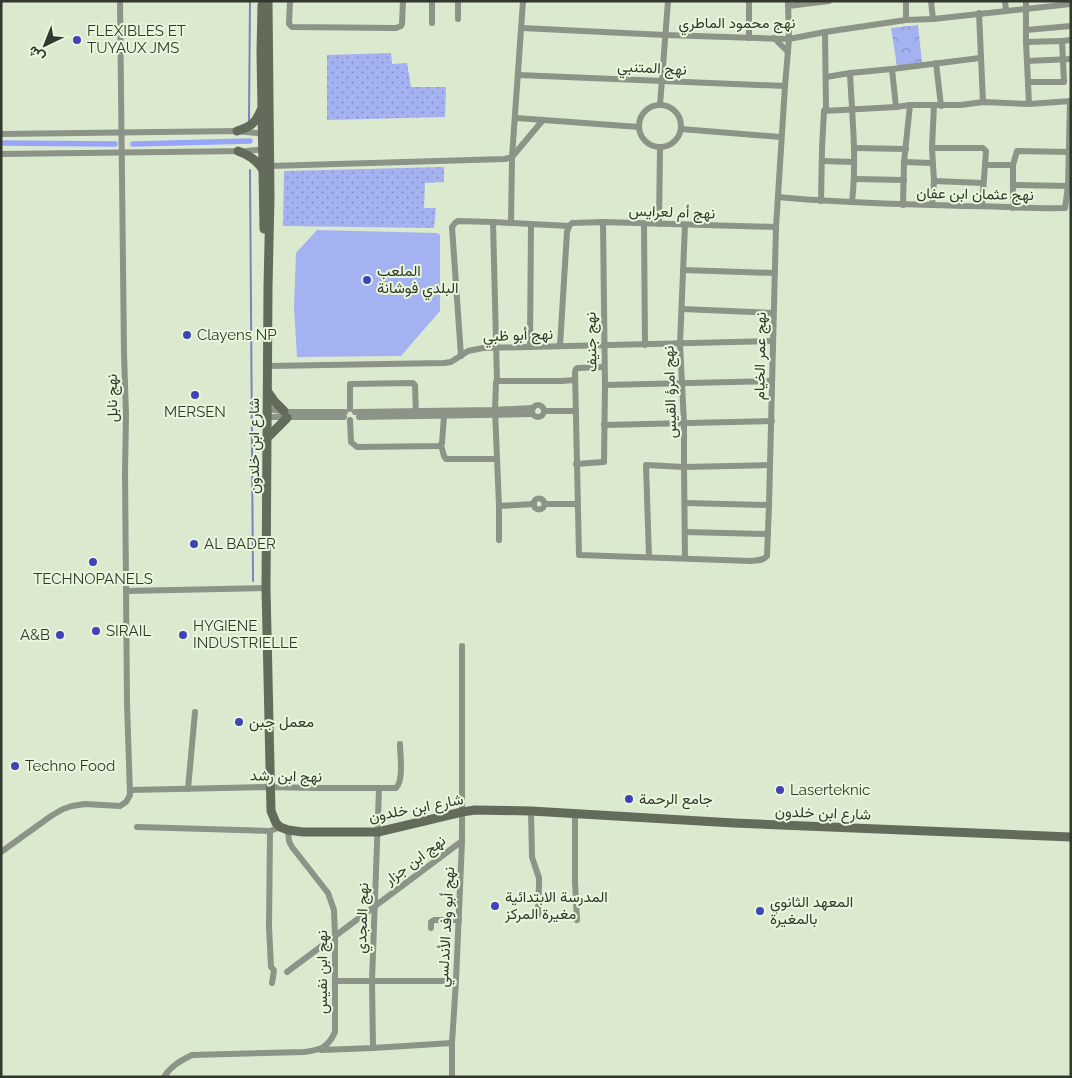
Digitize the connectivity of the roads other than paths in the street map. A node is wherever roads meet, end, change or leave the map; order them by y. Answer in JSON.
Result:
{"nodes":[{"id":1,"x":120,"y":1,"type":"edge"},
{"id":2,"x":262,"y":1,"type":"edge"},
{"id":3,"x":268,"y":1,"type":"edge"},
{"id":4,"x":290,"y":1,"type":"edge"},
{"id":5,"x":403,"y":1,"type":"edge"},
{"id":6,"x":432,"y":1,"type":"edge"},
{"id":7,"x":458,"y":1,"type":"edge"},
{"id":8,"x":523,"y":1,"type":"edge"},
{"id":9,"x":668,"y":1,"type":"edge"},
{"id":10,"x":749,"y":1,"type":"edge"},
{"id":11,"x":829,"y":1,"type":"edge"},
{"id":12,"x":906,"y":1,"type":"edge"},
{"id":13,"x":931,"y":1,"type":"edge"},
{"id":14,"x":1005,"y":1,"type":"edge"},
{"id":15,"x":788,"y":4,"type":"edge"},
{"id":16,"x":1071,"y":4,"type":"edge"},
{"id":17,"x":1026,"y":5,"type":"edge"},
{"id":18,"x":1006,"y":11,"type":"junction"},
{"id":19,"x":979,"y":13,"type":"junction"},
{"id":20,"x":458,"y":19,"type":"dead end"},
{"id":21,"x":933,"y":19,"type":"junction"},
{"id":22,"x":906,"y":20,"type":"junction"},
{"id":23,"x":432,"y":24,"type":"dead end"},
{"id":24,"x":1071,"y":26,"type":"edge"},
{"id":25,"x":522,"y":28,"type":"junction"},
{"id":26,"x":1026,"y":30,"type":"junction"},
{"id":27,"x":825,"y":32,"type":"junction"},
{"id":28,"x":665,"y":35,"type":"junction"},
{"id":29,"x":749,"y":38,"type":"junction"},
{"id":30,"x":774,"y":38,"type":"junction"},
{"id":31,"x":789,"y":39,"type":"junction"},
{"id":32,"x":1071,"y":40,"type":"edge"},
{"id":33,"x":1062,"y":41,"type":"junction"},
{"id":34,"x":1026,"y":42,"type":"junction"},
{"id":35,"x":788,"y":52,"type":"junction"},
{"id":36,"x":980,"y":58,"type":"junction"},
{"id":37,"x":1071,"y":59,"type":"edge"},
{"id":38,"x":1063,"y":60,"type":"junction"},
{"id":39,"x":1027,"y":61,"type":"junction"},
{"id":40,"x":936,"y":63,"type":"junction"},
{"id":41,"x":892,"y":69,"type":"junction"},
{"id":42,"x":850,"y":72,"type":"junction"},
{"id":43,"x":518,"y":75,"type":"junction"},
{"id":44,"x":826,"y":77,"type":"junction"},
{"id":45,"x":662,"y":81,"type":"junction"},
{"id":46,"x":1029,"y":82,"type":"junction"},
{"id":47,"x":1067,"y":82,"type":"edge"},
{"id":48,"x":784,"y":86,"type":"junction"},
{"id":49,"x":1070,"y":101,"type":"edge"},
{"id":50,"x":983,"y":102,"type":"junction"},
{"id":51,"x":1029,"y":104,"type":"junction"},
{"id":52,"x":660,"y":105,"type":"junction"},
{"id":53,"x":910,"y":105,"type":"junction"},
{"id":54,"x":937,"y":105,"type":"junction"},
{"id":55,"x":896,"y":107,"type":"junction"},
{"id":56,"x":262,"y":108,"type":"junction"},
{"id":57,"x":852,"y":110,"type":"junction"},
{"id":58,"x":824,"y":111,"type":"junction"},
{"id":59,"x":516,"y":118,"type":"junction"},
{"id":60,"x":543,"y":120,"type":"junction"},
{"id":61,"x":639,"y":127,"type":"junction"},
{"id":62,"x":681,"y":129,"type":"junction"},
{"id":63,"x":237,"y":131,"type":"junction"},
{"id":64,"x":122,"y":132,"type":"junction"},
{"id":65,"x":1,"y":134,"type":"edge"},
{"id":66,"x":266,"y":134,"type":"junction"},
{"id":67,"x":781,"y":137,"type":"junction"},
{"id":68,"x":660,"y":147,"type":"junction"},
{"id":69,"x":854,"y":148,"type":"junction"},
{"id":70,"x":932,"y":148,"type":"junction"},
{"id":71,"x":267,"y":149,"type":"junction"},
{"id":72,"x":906,"y":149,"type":"junction"},
{"id":73,"x":238,"y":151,"type":"junction"},
{"id":74,"x":1069,"y":152,"type":"junction"},
{"id":75,"x":122,"y":153,"type":"junction"},
{"id":76,"x":1,"y":154,"type":"edge"},
{"id":77,"x":512,"y":157,"type":"junction"},
{"id":78,"x":822,"y":161,"type":"junction"},
{"id":79,"x":854,"y":162,"type":"junction"},
{"id":80,"x":904,"y":162,"type":"junction"},
{"id":81,"x":932,"y":163,"type":"junction"},
{"id":82,"x":985,"y":165,"type":"junction"},
{"id":83,"x":1013,"y":165,"type":"junction"},
{"id":84,"x":266,"y":168,"type":"junction"},
{"id":85,"x":854,"y":179,"type":"junction"},
{"id":86,"x":904,"y":180,"type":"junction"},
{"id":87,"x":934,"y":181,"type":"junction"},
{"id":88,"x":982,"y":183,"type":"junction"},
{"id":89,"x":1013,"y":185,"type":"junction"},
{"id":90,"x":1068,"y":186,"type":"junction"},
{"id":91,"x":778,"y":197,"type":"junction"},
{"id":92,"x":821,"y":201,"type":"junction"},
{"id":93,"x":852,"y":202,"type":"junction"},
{"id":94,"x":903,"y":205,"type":"junction"},
{"id":95,"x":932,"y":205,"type":"junction"},
{"id":96,"x":982,"y":206,"type":"junction"},
{"id":97,"x":1013,"y":208,"type":"junction"},
{"id":98,"x":1068,"y":208,"type":"edge"},
{"id":99,"x":493,"y":222,"type":"junction"},
{"id":100,"x":602,"y":222,"type":"junction"},
{"id":101,"x":511,"y":223,"type":"junction"},
{"id":102,"x":531,"y":224,"type":"junction"},
{"id":103,"x":644,"y":224,"type":"junction"},
{"id":104,"x":659,"y":224,"type":"junction"},
{"id":105,"x":686,"y":225,"type":"junction"},
{"id":106,"x":776,"y":227,"type":"junction"},
{"id":107,"x":568,"y":229,"type":"junction"},
{"id":108,"x":683,"y":270,"type":"junction"},
{"id":109,"x":775,"y":273,"type":"junction"},
{"id":110,"x":682,"y":309,"type":"junction"},
{"id":111,"x":774,"y":313,"type":"junction"},
{"id":112,"x":773,"y":341,"type":"junction"},
{"id":113,"x":680,"y":344,"type":"junction"},
{"id":114,"x":645,"y":345,"type":"junction"},
{"id":115,"x":560,"y":346,"type":"junction"},
{"id":116,"x":603,"y":346,"type":"junction"},
{"id":117,"x":530,"y":347,"type":"junction"},
{"id":118,"x":495,"y":348,"type":"junction"},
{"id":119,"x":461,"y":356,"type":"junction"},
{"id":120,"x":268,"y":366,"type":"junction"},
{"id":121,"x":604,"y":367,"type":"junction"},
{"id":122,"x":576,"y":380,"type":"junction"},
{"id":123,"x":496,"y":381,"type":"junction"},
{"id":124,"x":772,"y":381,"type":"junction"},
{"id":125,"x":682,"y":383,"type":"junction"},
{"id":126,"x":605,"y":385,"type":"junction"},
{"id":127,"x":268,"y":392,"type":"junction"},
{"id":128,"x":576,"y":411,"type":"junction"},
{"id":129,"x":268,"y":413,"type":"junction"},
{"id":130,"x":495,"y":413,"type":"junction"},
{"id":131,"x":286,"y":414,"type":"junction"},
{"id":132,"x":350,"y":414,"type":"junction"},
{"id":133,"x":416,"y":414,"type":"junction"},
{"id":134,"x":444,"y":416,"type":"junction"},
{"id":135,"x":772,"y":422,"type":"junction"},
{"id":136,"x":684,"y":423,"type":"junction"},
{"id":137,"x":604,"y":425,"type":"junction"},
{"id":138,"x":268,"y":437,"type":"junction"},
{"id":139,"x":442,"y":445,"type":"junction"},
{"id":140,"x":497,"y":459,"type":"junction"},
{"id":141,"x":576,"y":464,"type":"junction"},
{"id":142,"x":770,"y":465,"type":"junction"},
{"id":143,"x":684,"y":467,"type":"junction"},
{"id":144,"x":685,"y":503,"type":"junction"},
{"id":145,"x":577,"y":504,"type":"junction"},
{"id":146,"x":769,"y":505,"type":"junction"},
{"id":147,"x":499,"y":506,"type":"junction"},
{"id":148,"x":685,"y":532,"type":"junction"},
{"id":149,"x":768,"y":534,"type":"junction"},
{"id":150,"x":499,"y":540,"type":"dead end"},
{"id":151,"x":649,"y":557,"type":"junction"},
{"id":152,"x":685,"y":558,"type":"junction"},
{"id":153,"x":266,"y":588,"type":"junction"},
{"id":154,"x":126,"y":590,"type":"junction"},
{"id":155,"x":462,"y":646,"type":"dead end"},
{"id":156,"x":195,"y":712,"type":"dead end"},
{"id":157,"x":400,"y":744,"type":"dead end"},
{"id":158,"x":272,"y":787,"type":"junction"},
{"id":159,"x":188,"y":789,"type":"junction"},
{"id":160,"x":379,"y":789,"type":"junction"},
{"id":161,"x":130,"y":793,"type":"junction"},
{"id":162,"x":531,"y":811,"type":"junction"},
{"id":163,"x":462,"y":812,"type":"junction"},
{"id":164,"x":575,"y":814,"type":"junction"},
{"id":165,"x":137,"y":827,"type":"dead end"},
{"id":166,"x":284,"y":829,"type":"junction"},
{"id":167,"x":270,"y":831,"type":"junction"},
{"id":168,"x":378,"y":832,"type":"junction"},
{"id":169,"x":1071,"y":837,"type":"edge"},
{"id":170,"x":462,"y":840,"type":"junction"},
{"id":171,"x":1,"y":852,"type":"edge"},
{"id":172,"x":375,"y":906,"type":"junction"},
{"id":173,"x":538,"y":915,"type":"dead end"},
{"id":174,"x":458,"y":920,"type":"junction"},
{"id":175,"x":577,"y":920,"type":"dead end"},
{"id":176,"x":431,"y":928,"type":"dead end"},
{"id":177,"x":335,"y":936,"type":"junction"},
{"id":178,"x":287,"y":972,"type":"dead end"},
{"id":179,"x":335,"y":981,"type":"junction"},
{"id":180,"x":372,"y":981,"type":"junction"},
{"id":181,"x":456,"y":981,"type":"junction"},
{"id":182,"x":272,"y":982,"type":"dead end"},
{"id":183,"x":452,"y":1043,"type":"junction"},
{"id":184,"x":372,"y":1048,"type":"junction"},
{"id":185,"x":318,"y":1050,"type":"junction"},
{"id":186,"x":164,"y":1077,"type":"edge"},
{"id":187,"x":452,"y":1077,"type":"edge"}],
"edges":[{"from":1,"to":64,"type":"street","name":"نهج نابل"},
{"from":2,"to":56,"type":"street"},
{"from":3,"to":66,"type":"street"},
{"from":4,"to":5,"type":"street"},
{"from":6,"to":23,"type":"street"},
{"from":7,"to":20,"type":"street"},
{"from":8,"to":25,"type":"street"},
{"from":9,"to":28,"type":"street"},
{"from":10,"to":29,"type":"street"},
{"from":11,"to":15,"type":"street"},
{"from":12,"to":22,"type":"street"},
{"from":13,"to":21,"type":"street"},
{"from":14,"to":18,"type":"street"},
{"from":15,"to":31,"type":"street","name":"نهج عمر الخيام"},
{"from":16,"to":17,"type":"street","name":"نهج محمود الماطري"},
{"from":17,"to":18,"type":"street","name":"نهج محمود الماطري"},
{"from":17,"to":26,"type":"street"},
{"from":18,"to":19,"type":"street","name":"نهج محمود الماطري"},
{"from":19,"to":21,"type":"street","name":"نهج محمود الماطري"},
{"from":19,"to":36,"type":"street"},
{"from":21,"to":22,"type":"street","name":"نهج محمود الماطري"},
{"from":22,"to":27,"type":"street","name":"نهج محمود الماطري"},
{"from":24,"to":26,"type":"street"},
{"from":25,"to":28,"type":"street","name":"نهج محمود الماطري"},
{"from":25,"to":43,"type":"street"},
{"from":26,"to":34,"type":"street"},
{"from":27,"to":31,"type":"street","name":"نهج محمود الماطري"},
{"from":27,"to":44,"type":"street"},
{"from":28,"to":29,"type":"street","name":"نهج محمود الماطري"},
{"from":28,"to":45,"type":"street"},
{"from":29,"to":30,"type":"street","name":"نهج محمود الماطري"},
{"from":30,"to":31,"type":"street","name":"نهج محمود الماطري"},
{"from":30,"to":35,"type":"street"},
{"from":31,"to":35,"type":"street","name":"نهج عمر الخيام"},
{"from":32,"to":33,"type":"street"},
{"from":33,"to":34,"type":"street"},
{"from":33,"to":38,"type":"street"},
{"from":34,"to":39,"type":"street"},
{"from":35,"to":48,"type":"street","name":"نهج عمر الخيام"},
{"from":36,"to":40,"type":"street"},
{"from":36,"to":50,"type":"street"},
{"from":37,"to":38,"type":"street"},
{"from":38,"to":39,"type":"street"},
{"from":38,"to":47,"type":"street"},
{"from":39,"to":46,"type":"street"},
{"from":40,"to":41,"type":"street"},
{"from":40,"to":54,"type":"street"},
{"from":41,"to":42,"type":"street"},
{"from":41,"to":55,"type":"street"},
{"from":42,"to":44,"type":"street"},
{"from":42,"to":57,"type":"street"},
{"from":43,"to":45,"type":"street","name":"نهج المتنبي"},
{"from":43,"to":59,"type":"street"},
{"from":44,"to":58,"type":"street"},
{"from":45,"to":48,"type":"street","name":"نهج المتنبي"},
{"from":45,"to":52,"type":"street"},
{"from":46,"to":47,"type":"street"},
{"from":46,"to":51,"type":"street"},
{"from":48,"to":67,"type":"street","name":"نهج عمر الخيام"},
{"from":49,"to":51,"type":"street"},
{"from":49,"to":74,"type":"street","name":"نهج عثمان ابن عفان"},
{"from":50,"to":51,"type":"street"},
{"from":50,"to":54,"type":"street"},
{"from":52,"to":61,"type":"street"},
{"from":52,"to":62,"type":"street"},
{"from":53,"to":54,"type":"street"},
{"from":53,"to":55,"type":"street"},
{"from":53,"to":72,"type":"street"},
{"from":54,"to":70,"type":"street"},
{"from":55,"to":57,"type":"street"},
{"from":56,"to":63,"type":"street"},
{"from":56,"to":66,"type":"street"},
{"from":57,"to":58,"type":"street"},
{"from":57,"to":69,"type":"street"},
{"from":58,"to":78,"type":"street"},
{"from":59,"to":60,"type":"street"},
{"from":59,"to":77,"type":"street"},
{"from":60,"to":61,"type":"street"},
{"from":60,"to":77,"type":"street"},
{"from":61,"to":68,"type":"street"},
{"from":62,"to":67,"type":"street"},
{"from":62,"to":68,"type":"street"},
{"from":63,"to":64,"type":"street"},
{"from":63,"to":66,"type":"street"},
{"from":64,"to":65,"type":"street"},
{"from":64,"to":75,"type":"street","name":"نهج نابل"},
{"from":66,"to":71,"type":"street","name":"شارع ابن خلدون"},
{"from":67,"to":91,"type":"street","name":"نهج عمر الخيام"},
{"from":68,"to":104,"type":"street"},
{"from":69,"to":72,"type":"street"},
{"from":69,"to":79,"type":"street"},
{"from":70,"to":81,"type":"street"},
{"from":70,"to":82,"type":"street"},
{"from":71,"to":73,"type":"street"},
{"from":71,"to":84,"type":"street","name":"شارع ابن خلدون"},
{"from":72,"to":80,"type":"street"},
{"from":73,"to":75,"type":"street"},
{"from":73,"to":84,"type":"street"},
{"from":74,"to":83,"type":"street"},
{"from":74,"to":90,"type":"street","name":"نهج عثمان ابن عفان"},
{"from":75,"to":76,"type":"street"},
{"from":75,"to":154,"type":"street","name":"نهج نابل"},
{"from":77,"to":84,"type":"street"},
{"from":77,"to":101,"type":"street"},
{"from":78,"to":79,"type":"street"},
{"from":78,"to":92,"type":"street"},
{"from":79,"to":85,"type":"street"},
{"from":80,"to":81,"type":"street"},
{"from":80,"to":86,"type":"street"},
{"from":81,"to":87,"type":"street"},
{"from":82,"to":83,"type":"street"},
{"from":82,"to":88,"type":"street"},
{"from":83,"to":89,"type":"street"},
{"from":84,"to":120,"type":"street","name":"شارع ابن خلدون"},
{"from":85,"to":86,"type":"street"},
{"from":85,"to":93,"type":"street"},
{"from":86,"to":94,"type":"street"},
{"from":87,"to":88,"type":"street"},
{"from":87,"to":95,"type":"street"},
{"from":88,"to":96,"type":"street"},
{"from":89,"to":90,"type":"street"},
{"from":89,"to":97,"type":"street"},
{"from":90,"to":98,"type":"street","name":"نهج عثمان ابن عفان"},
{"from":91,"to":92,"type":"street","name":"نهج عثمان ابن عفان"},
{"from":91,"to":106,"type":"street","name":"نهج عمر الخيام"},
{"from":92,"to":93,"type":"street","name":"نهج عثمان ابن عفان"},
{"from":93,"to":94,"type":"street","name":"نهج عثمان ابن عفان"},
{"from":94,"to":95,"type":"street","name":"نهج عثمان ابن عفان"},
{"from":95,"to":96,"type":"street","name":"نهج عثمان ابن عفان"},
{"from":96,"to":97,"type":"street","name":"نهج عثمان ابن عفان"},
{"from":97,"to":98,"type":"street","name":"نهج عثمان ابن عفان"},
{"from":99,"to":101,"type":"street","name":"نهج أم لعرايس"},
{"from":99,"to":118,"type":"street"},
{"from":99,"to":119,"type":"street","name":"نهج أم لعرايس"},
{"from":100,"to":103,"type":"street","name":"نهج أم لعرايس"},
{"from":100,"to":107,"type":"street","name":"نهج أم لعرايس"},
{"from":100,"to":116,"type":"street","name":"نهج جنيف"},
{"from":101,"to":102,"type":"street","name":"نهج أم لعرايس"},
{"from":102,"to":107,"type":"street","name":"نهج أم لعرايس"},
{"from":102,"to":117,"type":"street"},
{"from":103,"to":104,"type":"street","name":"نهج أم لعرايس"},
{"from":103,"to":114,"type":"street"},
{"from":104,"to":105,"type":"street","name":"نهج أم لعرايس"},
{"from":105,"to":106,"type":"street","name":"نهج أم لعرايس"},
{"from":105,"to":108,"type":"street","name":"نهج امرؤ القيس"},
{"from":106,"to":109,"type":"street","name":"نهج عمر الخيام"},
{"from":107,"to":115,"type":"street"},
{"from":108,"to":109,"type":"street"},
{"from":108,"to":110,"type":"street","name":"نهج امرؤ القيس"},
{"from":109,"to":111,"type":"street","name":"نهج عمر الخيام"},
{"from":110,"to":111,"type":"street"},
{"from":110,"to":113,"type":"street","name":"نهج امرؤ القيس"},
{"from":111,"to":112,"type":"street","name":"نهج عمر الخيام"},
{"from":112,"to":113,"type":"street","name":"نهج أبو ظبي"},
{"from":112,"to":124,"type":"street","name":"نهج عمر الخيام"},
{"from":113,"to":114,"type":"street","name":"نهج أبو ظبي"},
{"from":113,"to":125,"type":"street","name":"نهج امرؤ القيس"},
{"from":114,"to":116,"type":"street","name":"نهج أبو ظبي"},
{"from":115,"to":116,"type":"street","name":"نهج أبو ظبي"},
{"from":115,"to":117,"type":"street","name":"نهج أبو ظبي"},
{"from":116,"to":121,"type":"street","name":"نهج جنيف"},
{"from":117,"to":118,"type":"street","name":"نهج أبو ظبي"},
{"from":118,"to":119,"type":"street","name":"نهج أبو ظبي"},
{"from":118,"to":123,"type":"street"},
{"from":119,"to":120,"type":"street","name":"نهج أبو ظبي"},
{"from":120,"to":127,"type":"street","name":"شارع ابن خلدون"},
{"from":121,"to":122,"type":"street"},
{"from":121,"to":126,"type":"street","name":"نهج جنيف"},
{"from":122,"to":123,"type":"street"},
{"from":122,"to":128,"type":"street"},
{"from":123,"to":130,"type":"street"},
{"from":124,"to":125,"type":"street"},
{"from":124,"to":135,"type":"street","name":"نهج عمر الخيام"},
{"from":125,"to":126,"type":"street"},
{"from":125,"to":136,"type":"street","name":"نهج امرؤ القيس"},
{"from":126,"to":137,"type":"street","name":"نهج جنيف"},
{"from":127,"to":129,"type":"street","name":"شارع ابن خلدون"},
{"from":127,"to":131,"type":"street"},
{"from":128,"to":130,"type":"street"},
{"from":128,"to":141,"type":"street"},
{"from":129,"to":131,"type":"street"},
{"from":129,"to":138,"type":"street","name":"شارع ابن خلدون"},
{"from":130,"to":133,"type":"street"},
{"from":130,"to":134,"type":"street"},
{"from":130,"to":140,"type":"street"},
{"from":131,"to":132,"type":"street"},
{"from":131,"to":138,"type":"street"},
{"from":132,"to":133,"type":"street"},
{"from":132,"to":133,"type":"street"},
{"from":132,"to":139,"type":"street"},
{"from":133,"to":134,"type":"street"},
{"from":134,"to":139,"type":"street"},
{"from":135,"to":136,"type":"street"},
{"from":135,"to":142,"type":"street","name":"نهج عمر الخيام"},
{"from":136,"to":137,"type":"street"},
{"from":136,"to":143,"type":"street","name":"نهج امرؤ القيس"},
{"from":137,"to":141,"type":"street","name":"نهج جنيف"},
{"from":138,"to":153,"type":"street","name":"شارع ابن خلدون"},
{"from":139,"to":140,"type":"street"},
{"from":140,"to":147,"type":"street"},
{"from":141,"to":145,"type":"street"},
{"from":142,"to":143,"type":"street"},
{"from":142,"to":146,"type":"street","name":"نهج عمر الخيام"},
{"from":143,"to":144,"type":"street","name":"نهج امرؤ القيس"},
{"from":143,"to":151,"type":"street"},
{"from":144,"to":146,"type":"street"},
{"from":144,"to":148,"type":"street","name":"نهج امرؤ القيس"},
{"from":145,"to":147,"type":"street"},
{"from":145,"to":151,"type":"street","name":"نهج عمر الخيام"},
{"from":146,"to":149,"type":"street","name":"نهج عمر الخيام"},
{"from":147,"to":150,"type":"street"},
{"from":148,"to":149,"type":"street"},
{"from":148,"to":152,"type":"street","name":"نهج امرؤ القيس"},
{"from":149,"to":152,"type":"street","name":"نهج عمر الخيام"},
{"from":151,"to":152,"type":"street","name":"نهج عمر الخيام"},
{"from":153,"to":154,"type":"street"},
{"from":153,"to":158,"type":"street","name":"شارع ابن خلدون"},
{"from":154,"to":161,"type":"street","name":"نهج نابل"},
{"from":155,"to":163,"type":"street","name":"نهج أبو وفد الأندلسي"},
{"from":156,"to":159,"type":"street"},
{"from":157,"to":160,"type":"street","name":"نهج ابن رشد"},
{"from":158,"to":159,"type":"street","name":"نهج ابن رشد"},
{"from":158,"to":160,"type":"street","name":"نهج ابن رشد"},
{"from":158,"to":166,"type":"street","name":"شارع ابن خلدون"},
{"from":159,"to":161,"type":"street","name":"نهج ابن رشد"},
{"from":160,"to":168,"type":"street","name":"نهج المجدي"},
{"from":161,"to":171,"type":"street"},
{"from":162,"to":163,"type":"street","name":"شارع ابن خلدون"},
{"from":162,"to":164,"type":"street","name":"شارع ابن خلدون"},
{"from":162,"to":173,"type":"street"},
{"from":163,"to":168,"type":"street","name":"شارع ابن خلدون"},
{"from":163,"to":170,"type":"street","name":"نهج أبو وفد الأندلسي"},
{"from":164,"to":169,"type":"street","name":"شارع ابن خلدون"},
{"from":164,"to":175,"type":"street"},
{"from":165,"to":167,"type":"street"},
{"from":166,"to":167,"type":"street"},
{"from":166,"to":168,"type":"street","name":"شارع ابن خلدون"},
{"from":166,"to":177,"type":"street","name":"نهج ابن نفيس"},
{"from":167,"to":182,"type":"street"},
{"from":168,"to":172,"type":"street","name":"نهج المجدي"},
{"from":170,"to":172,"type":"street","name":"نهج ابن جزار"},
{"from":170,"to":174,"type":"street","name":"نهج أبو وفد الأندلسي"},
{"from":172,"to":177,"type":"street","name":"نهج ابن جزار"},
{"from":172,"to":180,"type":"street","name":"نهج المجدي"},
{"from":174,"to":176,"type":"street"},
{"from":174,"to":181,"type":"street","name":"نهج أبو وفد الأندلسي"},
{"from":177,"to":178,"type":"street","name":"نهج ابن جزار"},
{"from":177,"to":179,"type":"street","name":"نهج ابن نفيس"},
{"from":179,"to":180,"type":"street"},
{"from":179,"to":185,"type":"street","name":"نهج ابن نفيس"},
{"from":180,"to":181,"type":"street"},
{"from":180,"to":184,"type":"street","name":"نهج المجدي"},
{"from":181,"to":183,"type":"street","name":"نهج أبو وفد الأندلسي"},
{"from":183,"to":184,"type":"street"},
{"from":183,"to":187,"type":"street","name":"نهج أبو وفد الأندلسي"},
{"from":184,"to":185,"type":"street"},
{"from":185,"to":186,"type":"street"}]}
